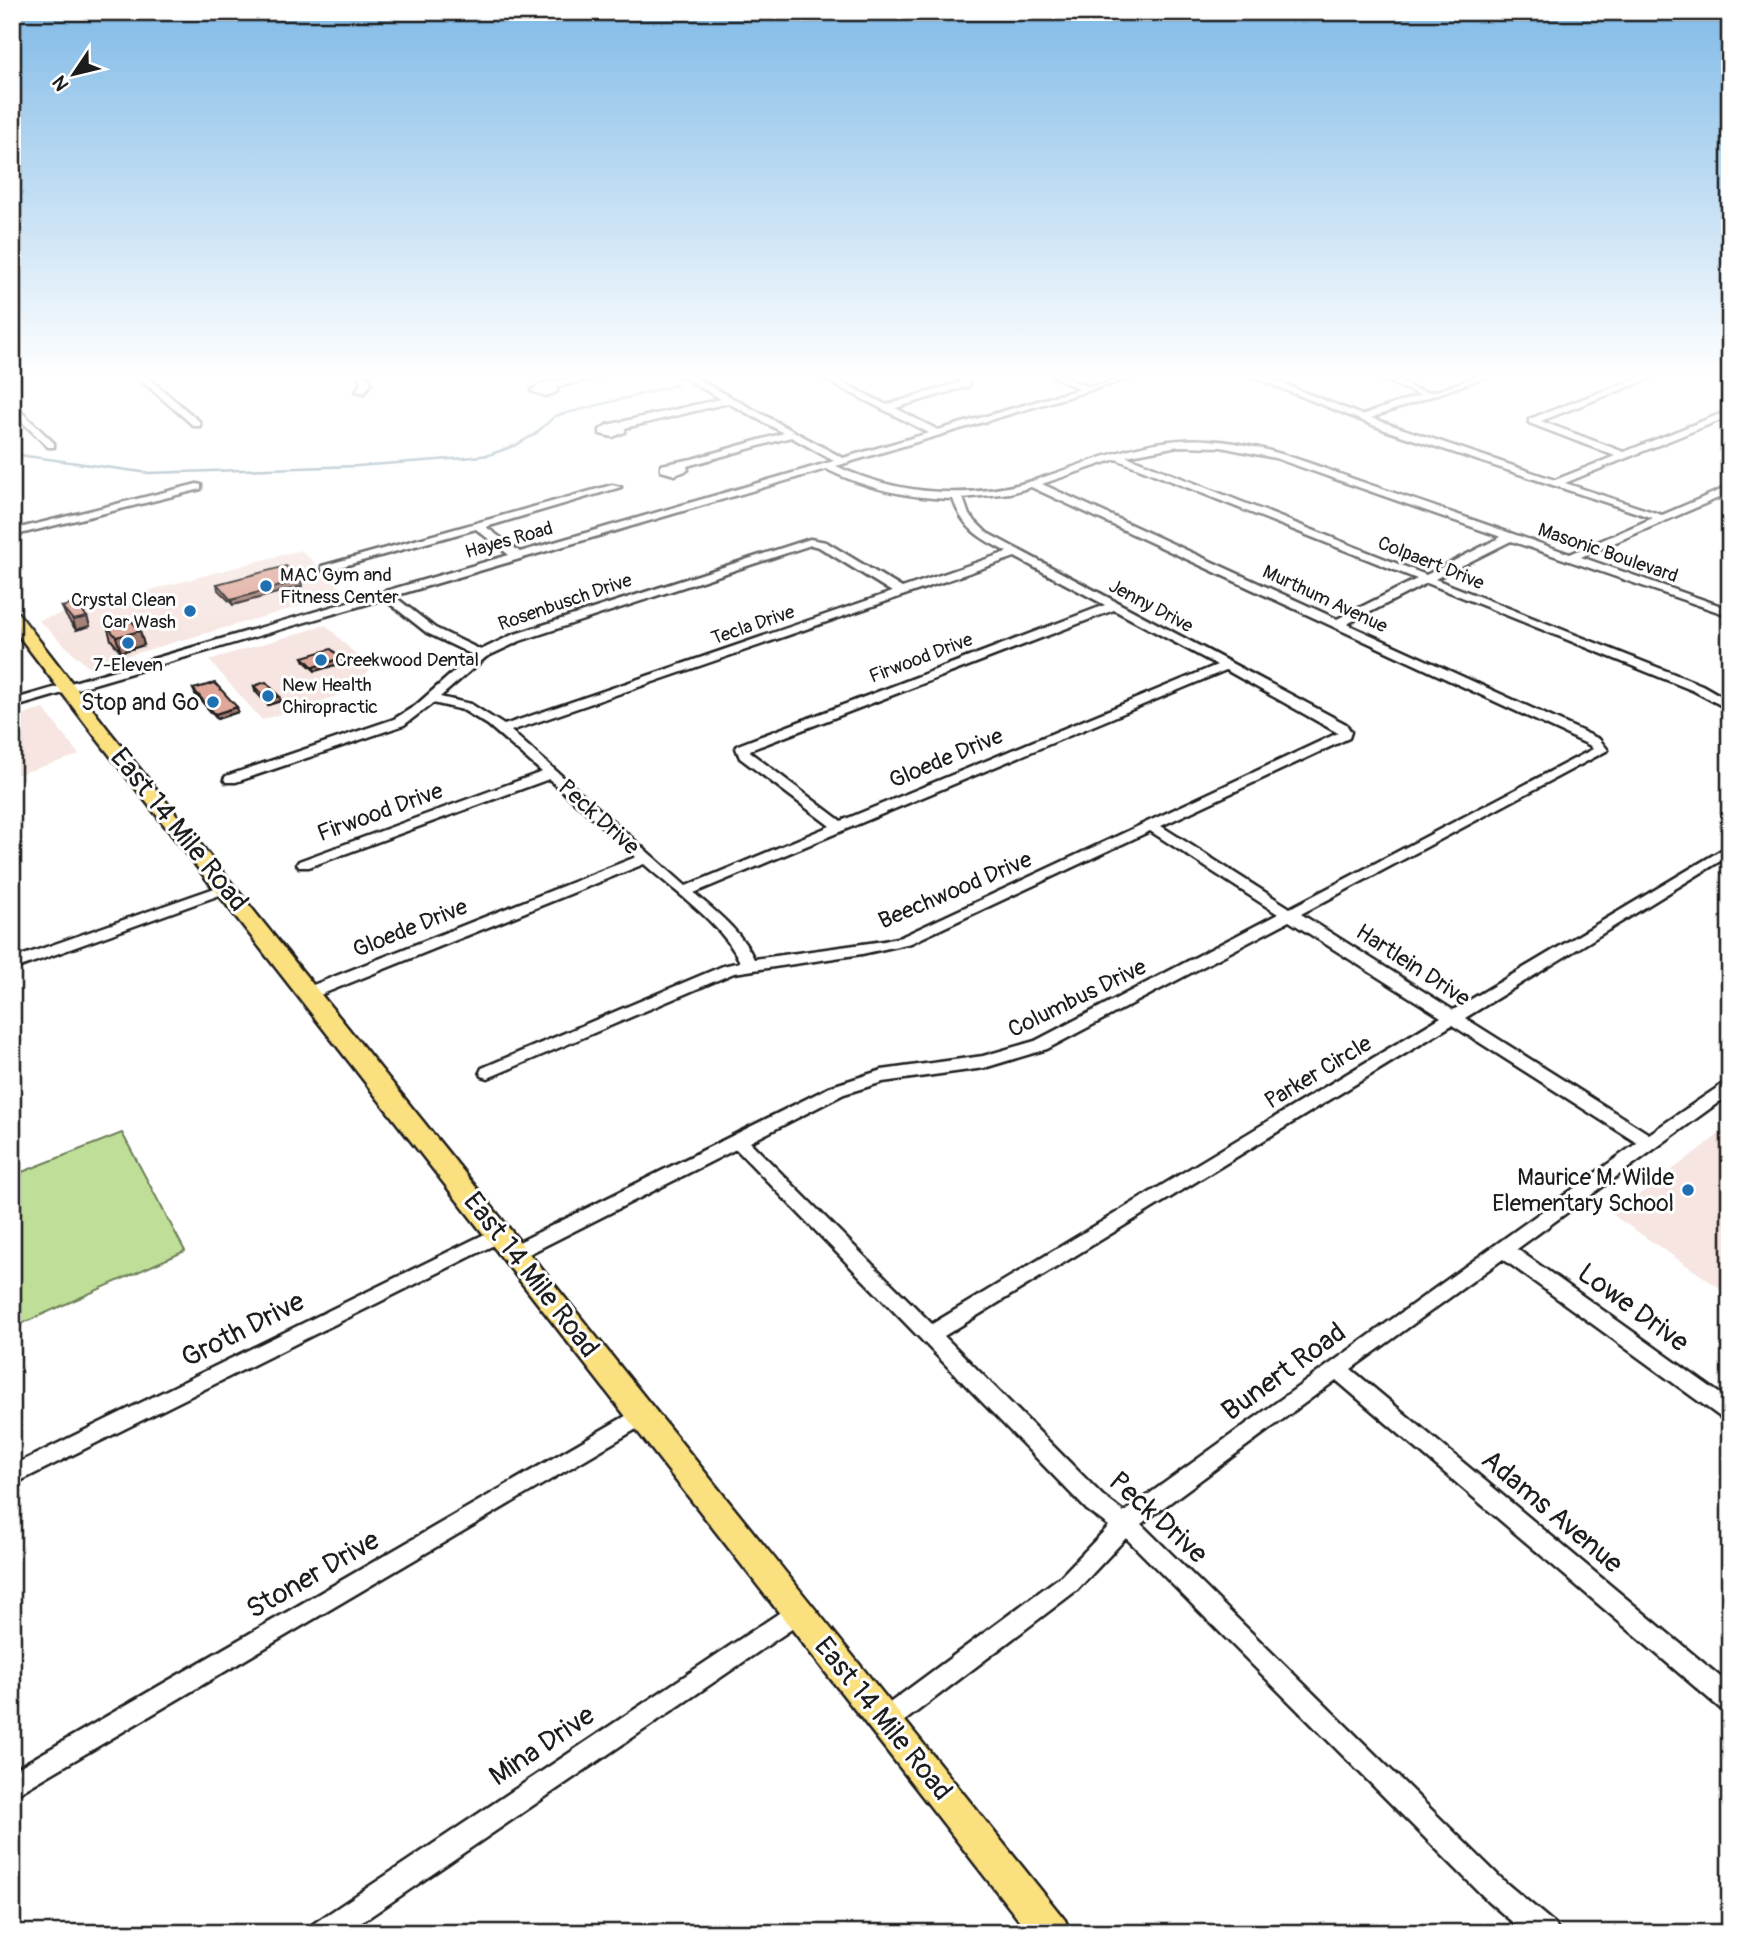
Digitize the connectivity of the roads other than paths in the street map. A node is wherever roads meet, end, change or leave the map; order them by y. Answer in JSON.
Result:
{"nodes":[{"id":1,"x":828,"y":466,"type":"joint"},
{"id":2,"x":1088,"y":466,"type":"edge"},
{"id":3,"x":1142,"y":466,"type":"edge"},
{"id":4,"x":1306,"y":466,"type":"edge"},
{"id":5,"x":1505,"y":466,"type":"edge"},
{"id":6,"x":1597,"y":466,"type":"edge"},
{"id":7,"x":1556,"y":483,"type":"junction"},
{"id":8,"x":1033,"y":484,"type":"junction"},
{"id":9,"x":197,"y":487,"type":"dead end"},
{"id":10,"x":616,"y":487,"type":"dead end"},
{"id":11,"x":1730,"y":489,"type":"edge"},
{"id":12,"x":957,"y":495,"type":"junction"},
{"id":13,"x":1662,"y":518,"type":"junction"},
{"id":14,"x":478,"y":526,"type":"junction"},
{"id":15,"x":12,"y":533,"type":"edge"},
{"id":16,"x":1510,"y":537,"type":"junction"},
{"id":17,"x":1015,"y":553,"type":"junction"},
{"id":18,"x":519,"y":557,"type":"junction"},
{"id":19,"x":1570,"y":558,"type":"junction"},
{"id":20,"x":326,"y":568,"type":"dead end"},
{"id":21,"x":1427,"y":580,"type":"junction"},
{"id":22,"x":900,"y":592,"type":"junction"},
{"id":23,"x":387,"y":596,"type":"junction"},
{"id":24,"x":1114,"y":606,"type":"junction"},
{"id":25,"x":1730,"y":613,"type":"edge"},
{"id":26,"x":12,"y":615,"type":"edge"},
{"id":27,"x":1337,"y":624,"type":"junction"},
{"id":28,"x":482,"y":654,"type":"junction"},
{"id":29,"x":1226,"y":666,"type":"junction"},
{"id":30,"x":67,"y":687,"type":"junction"},
{"id":31,"x":430,"y":699,"type":"junction"},
{"id":32,"x":12,"y":704,"type":"edge"},
{"id":33,"x":1730,"y":706,"type":"edge"},
{"id":34,"x":502,"y":730,"type":"junction"},
{"id":35,"x":1345,"y":732,"type":"joint"},
{"id":36,"x":1601,"y":747,"type":"joint"},
{"id":37,"x":550,"y":774,"type":"junction"},
{"id":38,"x":231,"y":779,"type":"dead end"},
{"id":39,"x":1151,"y":826,"type":"junction"},
{"id":40,"x":840,"y":827,"type":"junction"},
{"id":41,"x":1730,"y":849,"type":"edge"},
{"id":42,"x":645,"y":858,"type":"junction"},
{"id":43,"x":304,"y":864,"type":"dead end"},
{"id":44,"x":226,"y":888,"type":"junction"},
{"id":45,"x":684,"y":892,"type":"junction"},
{"id":46,"x":1291,"y":914,"type":"junction"},
{"id":47,"x":749,"y":964,"type":"junction"},
{"id":48,"x":12,"y":965,"type":"edge"},
{"id":49,"x":309,"y":993,"type":"junction"},
{"id":50,"x":1452,"y":1017,"type":"junction"},
{"id":51,"x":488,"y":1072,"type":"dead end"},
{"id":52,"x":1730,"y":1085,"type":"edge"},
{"id":53,"x":738,"y":1140,"type":"junction"},
{"id":54,"x":1650,"y":1143,"type":"junction"},
{"id":55,"x":506,"y":1243,"type":"junction"},
{"id":56,"x":1504,"y":1249,"type":"junction"},
{"id":57,"x":930,"y":1335,"type":"junction"},
{"id":58,"x":1336,"y":1369,"type":"junction"},
{"id":59,"x":1730,"y":1413,"type":"edge"},
{"id":60,"x":643,"y":1415,"type":"junction"},
{"id":61,"x":12,"y":1476,"type":"edge"},
{"id":62,"x":1124,"y":1525,"type":"junction"},
{"id":63,"x":797,"y":1612,"type":"junction"},
{"id":64,"x":1730,"y":1701,"type":"edge"},
{"id":65,"x":885,"y":1721,"type":"junction"},
{"id":66,"x":12,"y":1785,"type":"edge"},
{"id":67,"x":322,"y":1933,"type":"edge"},
{"id":68,"x":1052,"y":1933,"type":"edge"},
{"id":69,"x":1546,"y":1933,"type":"edge"}],
"edges":[{"from":1,"to":12,"type":"street","name":"Masonic Boulevard"},
{"from":1,"to":18,"type":"street","name":"Hayes Road"},
{"from":2,"to":8,"type":"street","name":"Masonic Boulevard"},
{"from":3,"to":21,"type":"street","name":"Colpaert Drive"},
{"from":4,"to":16,"type":"street","name":"Masonic Boulevard"},
{"from":5,"to":7,"type":"street"},
{"from":6,"to":7,"type":"street"},
{"from":7,"to":13,"type":"street"},
{"from":8,"to":12,"type":"street","name":"Masonic Boulevard"},
{"from":8,"to":27,"type":"street","name":"Murthum Avenue"},
{"from":9,"to":15,"type":"street"},
{"from":10,"to":14,"type":"street"},
{"from":11,"to":13,"type":"street"},
{"from":12,"to":17,"type":"street","name":"Jenny Drive"},
{"from":13,"to":19,"type":"street"},
{"from":14,"to":18,"type":"street"},
{"from":14,"to":20,"type":"street"},
{"from":16,"to":19,"type":"street","name":"Masonic Boulevard"},
{"from":16,"to":21,"type":"street"},
{"from":17,"to":22,"type":"street","name":"Tecla Drive"},
{"from":17,"to":24,"type":"street","name":"Jenny Drive"},
{"from":18,"to":23,"type":"street","name":"Hayes Road"},
{"from":19,"to":25,"type":"street","name":"Masonic Boulevard"},
{"from":21,"to":27,"type":"street"},
{"from":21,"to":33,"type":"street","name":"Colpaert Drive"},
{"from":22,"to":28,"type":"street","name":"Rosenbusch Drive"},
{"from":22,"to":34,"type":"street","name":"Tecla Drive"},
{"from":23,"to":28,"type":"street"},
{"from":23,"to":30,"type":"street","name":"Hayes Road"},
{"from":24,"to":29,"type":"street","name":"Jenny Drive"},
{"from":24,"to":40,"type":"street","name":"Firwood Drive"},
{"from":26,"to":30,"type":"main road","name":"East 14 Mile Road"},
{"from":27,"to":36,"type":"street","name":"Murthum Avenue"},
{"from":28,"to":31,"type":"street","name":"Rosenbusch Drive"},
{"from":29,"to":35,"type":"street","name":"Jenny Drive"},
{"from":29,"to":40,"type":"street","name":"Gloede Drive"},
{"from":30,"to":32,"type":"street","name":"Hayes Road"},
{"from":30,"to":44,"type":"main road","name":"East 14 Mile Road"},
{"from":31,"to":34,"type":"street","name":"Peck Drive"},
{"from":31,"to":38,"type":"street","name":"Rosenbusch Drive"},
{"from":34,"to":37,"type":"street","name":"Peck Drive"},
{"from":35,"to":39,"type":"street","name":"Beechwood Drive"},
{"from":36,"to":46,"type":"street","name":"Columbus Drive"},
{"from":37,"to":42,"type":"street","name":"Peck Drive"},
{"from":37,"to":43,"type":"street","name":"Firwood Drive"},
{"from":39,"to":46,"type":"street","name":"Hartlein Drive"},
{"from":39,"to":47,"type":"street","name":"Beechwood Drive"},
{"from":40,"to":45,"type":"street","name":"Gloede Drive"},
{"from":41,"to":50,"type":"street","name":"Parker Circle"},
{"from":42,"to":45,"type":"street","name":"Peck Drive"},
{"from":42,"to":49,"type":"street","name":"Gloede Drive"},
{"from":44,"to":48,"type":"street"},
{"from":44,"to":49,"type":"main road","name":"East 14 Mile Road"},
{"from":45,"to":47,"type":"street","name":"Peck Drive"},
{"from":46,"to":50,"type":"street","name":"Hartlein Drive"},
{"from":46,"to":53,"type":"street","name":"Columbus Drive"},
{"from":47,"to":51,"type":"street","name":"Beechwood Drive"},
{"from":49,"to":55,"type":"main road","name":"East 14 Mile Road"},
{"from":50,"to":54,"type":"street","name":"Hartlein Drive"},
{"from":50,"to":57,"type":"street","name":"Parker Circle"},
{"from":52,"to":54,"type":"street","name":"Bunert Road"},
{"from":53,"to":55,"type":"street","name":"Columbus Drive"},
{"from":53,"to":57,"type":"street","name":"Peck Drive"},
{"from":54,"to":56,"type":"street","name":"Bunert Road"},
{"from":55,"to":60,"type":"main road","name":"East 14 Mile Road"},
{"from":55,"to":61,"type":"street","name":"Groth Drive"},
{"from":56,"to":58,"type":"street","name":"Bunert Road"},
{"from":56,"to":59,"type":"street","name":"Lowe Drive"},
{"from":57,"to":62,"type":"street","name":"Peck Drive"},
{"from":58,"to":62,"type":"street","name":"Bunert Road"},
{"from":58,"to":64,"type":"street","name":"Adams Avenue"},
{"from":60,"to":63,"type":"main road","name":"East 14 Mile Road"},
{"from":60,"to":66,"type":"street","name":"Stoner Drive"},
{"from":62,"to":65,"type":"street","name":"Bunert Road"},
{"from":62,"to":69,"type":"street","name":"Peck Drive"},
{"from":63,"to":65,"type":"main road","name":"East 14 Mile Road"},
{"from":63,"to":67,"type":"street","name":"Mina Drive"},
{"from":65,"to":68,"type":"main road","name":"East 14 Mile Road"}]}
